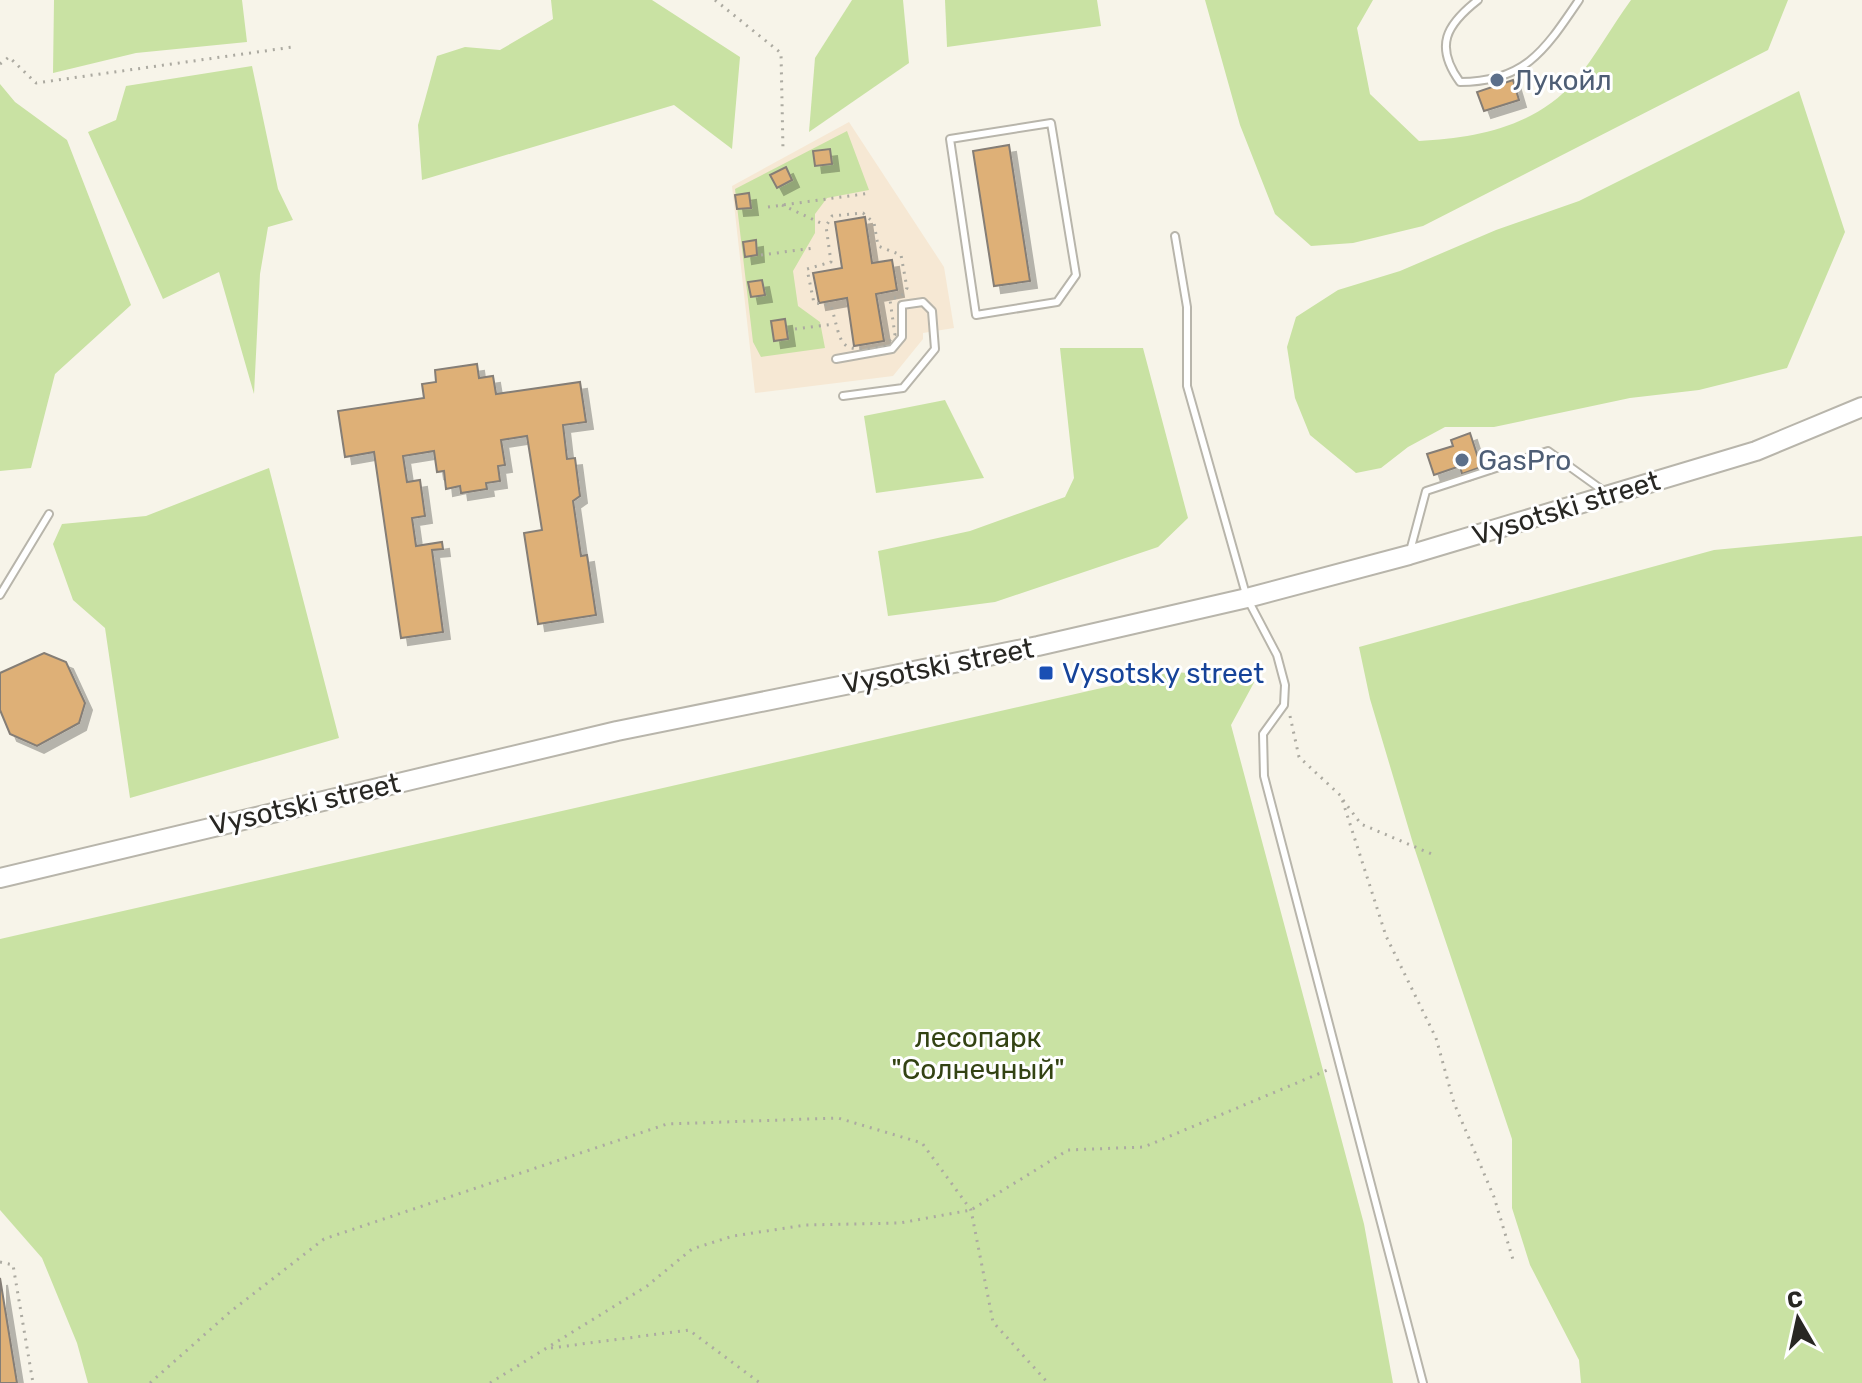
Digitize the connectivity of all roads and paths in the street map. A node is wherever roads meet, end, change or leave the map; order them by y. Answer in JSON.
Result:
{"nodes":[{"id":1,"x":715,"y":0,"type":"edge"},
{"id":2,"x":1478,"y":0,"type":"edge"},
{"id":3,"x":1579,"y":0,"type":"edge"},
{"id":4,"x":293,"y":47,"type":"dead end"},
{"id":5,"x":0,"y":64,"type":"edge"},
{"id":6,"x":783,"y":150,"type":"dead end"},
{"id":7,"x":871,"y":193,"type":"dead end"},
{"id":8,"x":782,"y":205,"type":"junction"},
{"id":9,"x":768,"y":207,"type":"dead end"},
{"id":10,"x":826,"y":226,"type":"junction"},
{"id":11,"x":1175,"y":236,"type":"dead end"},
{"id":12,"x":814,"y":248,"type":"dead end"},
{"id":13,"x":1072,"y":249,"type":"joint"},
{"id":14,"x":761,"y":255,"type":"dead end"},
{"id":15,"x":835,"y":324,"type":"junction"},
{"id":16,"x":795,"y":329,"type":"dead end"},
{"id":17,"x":836,"y":359,"type":"dead end"},
{"id":18,"x":843,"y":396,"type":"dead end"},
{"id":19,"x":1862,"y":399,"type":"edge"},
{"id":20,"x":1854,"y":410,"type":"edge"},
{"id":21,"x":1610,"y":496,"type":"junction"},
{"id":22,"x":49,"y":514,"type":"dead end"},
{"id":23,"x":1409,"y":555,"type":"junction"},
{"id":24,"x":0,"y":595,"type":"edge"},
{"id":25,"x":1247,"y":598,"type":"junction"},
{"id":26,"x":1284,"y":705,"type":"junction"},
{"id":27,"x":1341,"y":796,"type":"junction"},
{"id":28,"x":1434,"y":855,"type":"dead end"},
{"id":29,"x":0,"y":878,"type":"edge"},
{"id":30,"x":1341,"y":1064,"type":"junction"},
{"id":31,"x":971,"y":1210,"type":"junction"},
{"id":32,"x":0,"y":1262,"type":"edge"},
{"id":33,"x":1514,"y":1263,"type":"dead end"},
{"id":34,"x":549,"y":1348,"type":"junction"},
{"id":35,"x":33,"y":1383,"type":"edge"},
{"id":36,"x":150,"y":1383,"type":"edge"},
{"id":37,"x":490,"y":1383,"type":"edge"},
{"id":38,"x":760,"y":1383,"type":"edge"},
{"id":39,"x":1048,"y":1383,"type":"edge"},
{"id":40,"x":1423,"y":1383,"type":"edge"}],
"edges":[{"from":1,"to":6,"type":"path"},
{"from":2,"to":3,"type":"lane"},
{"from":4,"to":5,"type":"path"},
{"from":7,"to":8,"type":"path"},
{"from":8,"to":9,"type":"path"},
{"from":8,"to":10,"type":"path"},
{"from":10,"to":15,"type":"path"},
{"from":10,"to":15,"type":"path"},
{"from":11,"to":25,"type":"lane"},
{"from":12,"to":14,"type":"path"},
{"from":13,"to":13,"type":"lane"},
{"from":15,"to":16,"type":"path"},
{"from":17,"to":18,"type":"lane"},
{"from":19,"to":20,"type":"main road","name":"Vysotski street"},
{"from":20,"to":21,"type":"main road","name":"Vysotski street"},
{"from":21,"to":23,"type":"main road","name":"Vysotski street"},
{"from":21,"to":23,"type":"lane"},
{"from":22,"to":24,"type":"lane"},
{"from":23,"to":25,"type":"main road","name":"Vysotski street"},
{"from":25,"to":26,"type":"lane"},
{"from":25,"to":29,"type":"main road","name":"Vysotski street"},
{"from":26,"to":27,"type":"path"},
{"from":26,"to":30,"type":"lane"},
{"from":27,"to":28,"type":"path"},
{"from":27,"to":33,"type":"path"},
{"from":30,"to":31,"type":"path"},
{"from":30,"to":40,"type":"lane"},
{"from":31,"to":34,"type":"path"},
{"from":31,"to":36,"type":"path"},
{"from":31,"to":39,"type":"path"},
{"from":32,"to":35,"type":"path"},
{"from":34,"to":37,"type":"path"},
{"from":34,"to":38,"type":"path"}]}
